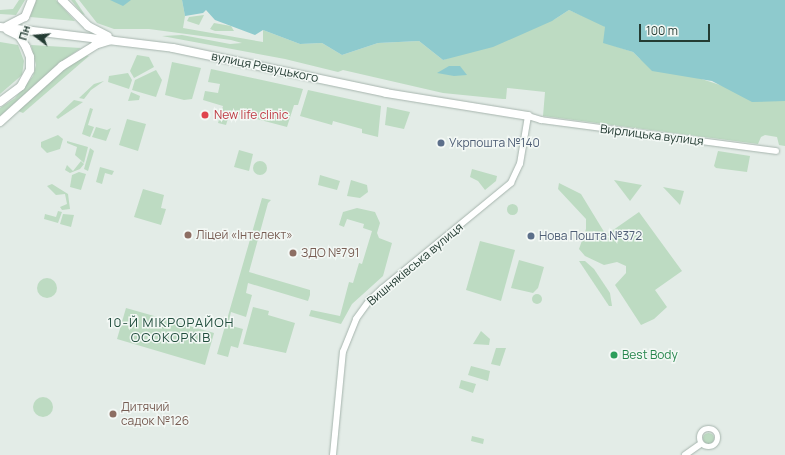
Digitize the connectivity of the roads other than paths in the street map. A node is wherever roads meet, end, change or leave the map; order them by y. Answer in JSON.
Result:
{"nodes":[{"id":1,"x":32,"y":0,"type":"edge"},
{"id":2,"x":62,"y":0,"type":"edge"},
{"id":3,"x":2,"y":27,"type":"edge"},
{"id":4,"x":114,"y":39,"type":"junction"},
{"id":5,"x":0,"y":102,"type":"edge"},
{"id":6,"x":528,"y":116,"type":"junction"},
{"id":7,"x":0,"y":122,"type":"edge"},
{"id":8,"x":776,"y":151,"type":"dead end"},
{"id":9,"x":701,"y":444,"type":"dead end"},
{"id":10,"x":333,"y":455,"type":"edge"},
{"id":11,"x":684,"y":455,"type":"edge"}],
"edges":[{"from":1,"to":3,"type":"street"},
{"from":2,"to":4,"type":"street"},
{"from":3,"to":4,"type":"street","name":"вулиця Ревуцького"},
{"from":3,"to":5,"type":"street"},
{"from":4,"to":6,"type":"street","name":"вулиця Ревуцького"},
{"from":4,"to":7,"type":"street"},
{"from":6,"to":8,"type":"street","name":"Вирлицька вулиця"},
{"from":6,"to":10,"type":"street","name":"Вишняківська вулиця"},
{"from":9,"to":11,"type":"street"}]}
